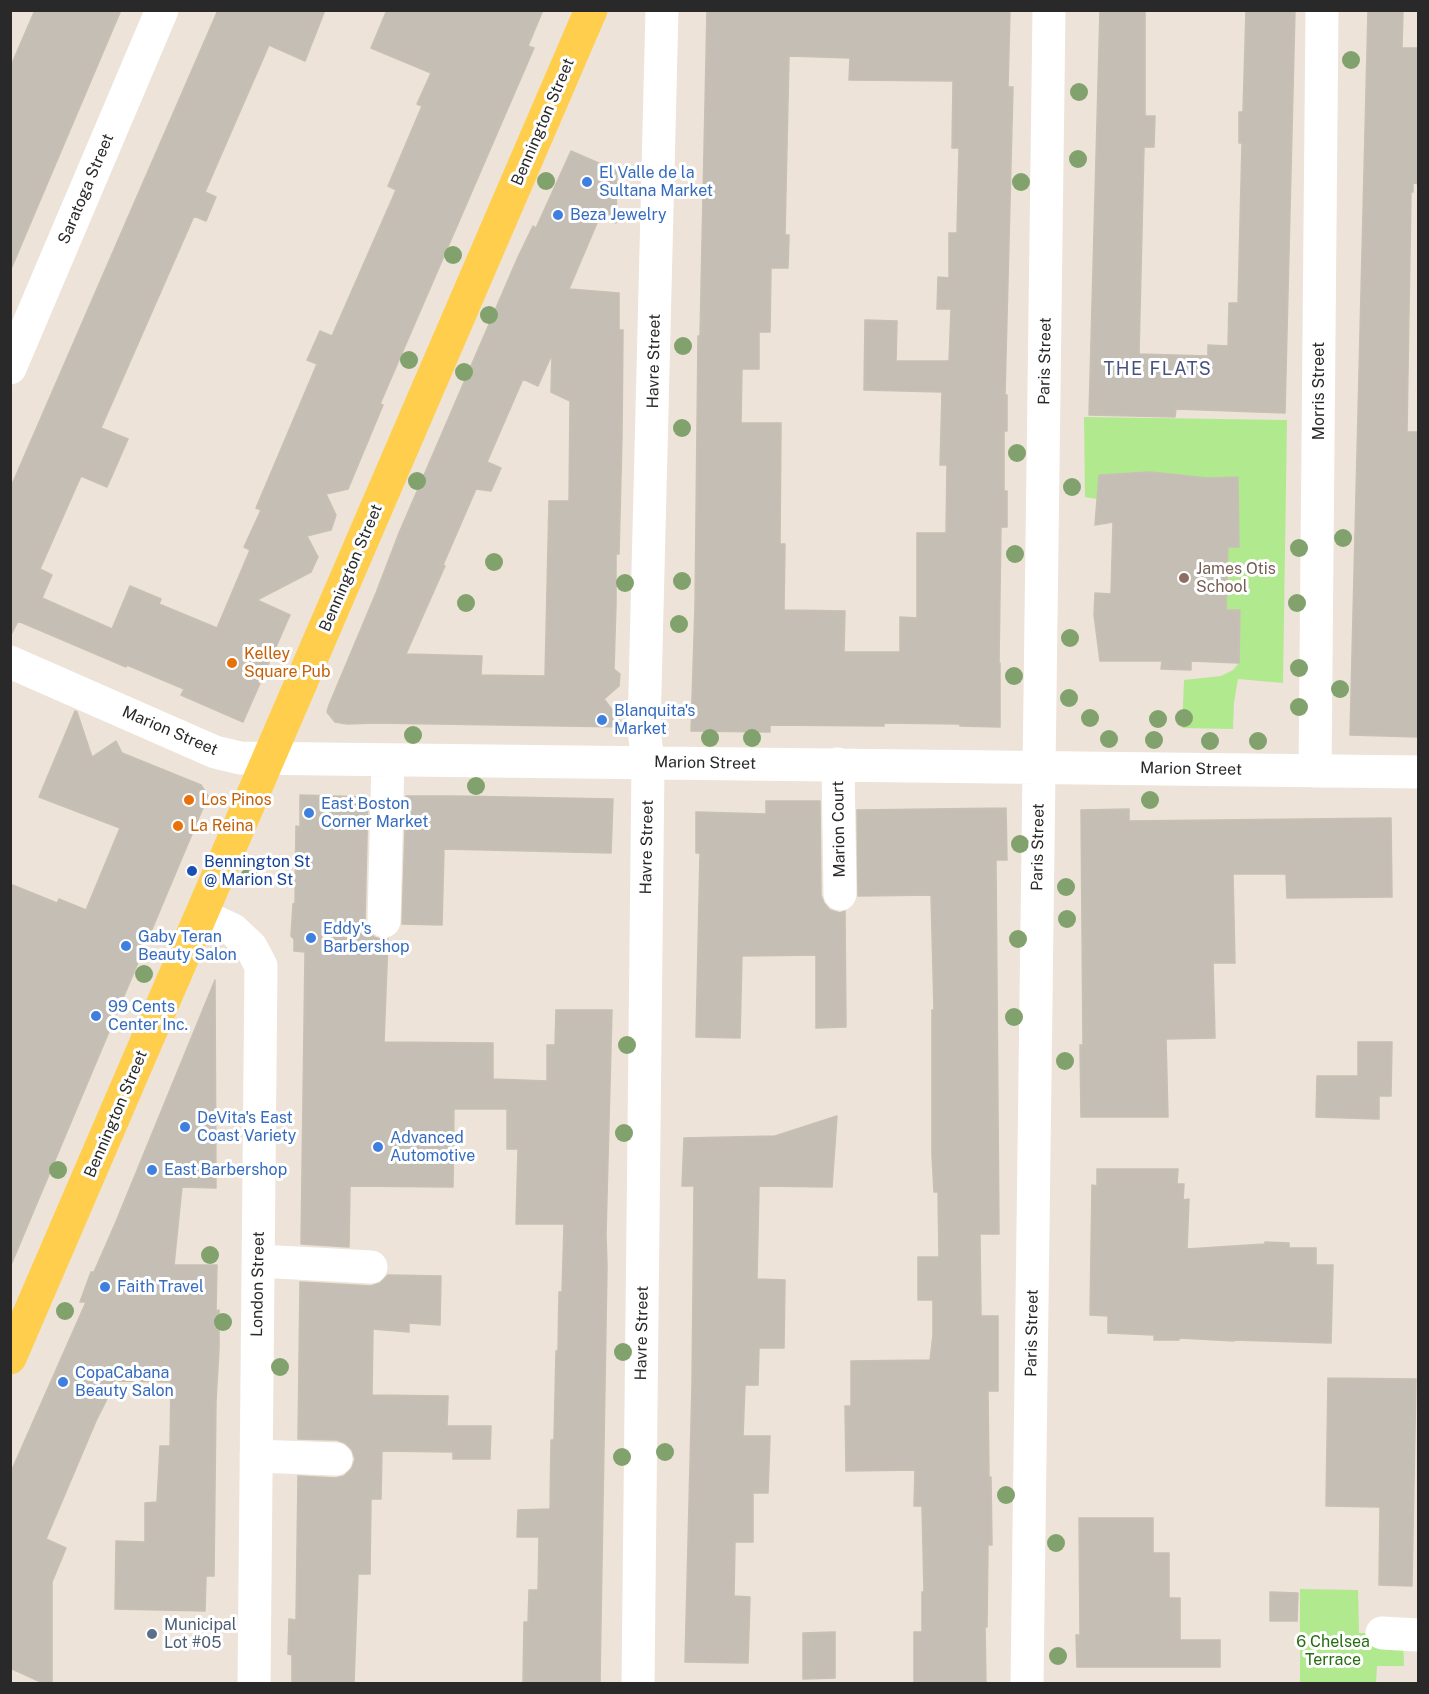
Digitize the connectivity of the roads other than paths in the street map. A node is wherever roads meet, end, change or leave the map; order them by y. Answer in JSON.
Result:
{"nodes":[{"id":1,"x":162,"y":10,"type":"edge"},
{"id":2,"x":591,"y":10,"type":"edge"},
{"id":3,"x":662,"y":10,"type":"edge"},
{"id":4,"x":1049,"y":10,"type":"edge"},
{"id":5,"x":1322,"y":10,"type":"edge"},
{"id":6,"x":10,"y":368,"type":"edge"},
{"id":7,"x":10,"y":662,"type":"edge"},
{"id":8,"x":268,"y":758,"type":"junction"},
{"id":9,"x":387,"y":760,"type":"junction"},
{"id":10,"x":648,"y":762,"type":"junction"},
{"id":11,"x":838,"y":764,"type":"junction"},
{"id":12,"x":1040,"y":767,"type":"junction"},
{"id":13,"x":1315,"y":771,"type":"junction"},
{"id":14,"x":1419,"y":772,"type":"edge"},
{"id":15,"x":840,"y":894,"type":"dead end"},
{"id":16,"x":201,"y":915,"type":"junction"},
{"id":17,"x":384,"y":921,"type":"dead end"},
{"id":18,"x":258,"y":1261,"type":"junction"},
{"id":19,"x":371,"y":1267,"type":"dead end"},
{"id":20,"x":10,"y":1358,"type":"edge"},
{"id":21,"x":256,"y":1456,"type":"junction"},
{"id":22,"x":336,"y":1459,"type":"dead end"},
{"id":23,"x":1382,"y":1633,"type":"dead end"},
{"id":24,"x":1419,"y":1635,"type":"edge"},
{"id":25,"x":254,"y":1683,"type":"edge"},
{"id":26,"x":638,"y":1683,"type":"edge"},
{"id":27,"x":1027,"y":1683,"type":"edge"}],
"edges":[{"from":1,"to":6,"type":"street","name":"Saratoga Street"},
{"from":2,"to":8,"type":"main road","name":"Bennington Street"},
{"from":3,"to":10,"type":"street","name":"Havre Street"},
{"from":4,"to":12,"type":"street","name":"Paris Street"},
{"from":5,"to":13,"type":"street","name":"Morris Street"},
{"from":7,"to":8,"type":"street","name":"Marion Street"},
{"from":8,"to":9,"type":"street","name":"Marion Street"},
{"from":8,"to":16,"type":"main road","name":"Bennington Street"},
{"from":9,"to":10,"type":"street","name":"Marion Street"},
{"from":9,"to":17,"type":"street"},
{"from":10,"to":11,"type":"street","name":"Marion Street"},
{"from":10,"to":26,"type":"street","name":"Havre Street"},
{"from":11,"to":12,"type":"street","name":"Marion Street"},
{"from":11,"to":15,"type":"street","name":"Marion Court"},
{"from":12,"to":13,"type":"street","name":"Marion Street"},
{"from":12,"to":27,"type":"street","name":"Paris Street"},
{"from":13,"to":14,"type":"street","name":"Marion Street"},
{"from":16,"to":18,"type":"street","name":"London Street"},
{"from":16,"to":20,"type":"main road","name":"Bennington Street"},
{"from":18,"to":19,"type":"street"},
{"from":18,"to":21,"type":"street","name":"London Street"},
{"from":21,"to":22,"type":"street"},
{"from":21,"to":25,"type":"street","name":"London Street"},
{"from":23,"to":24,"type":"street"}]}
